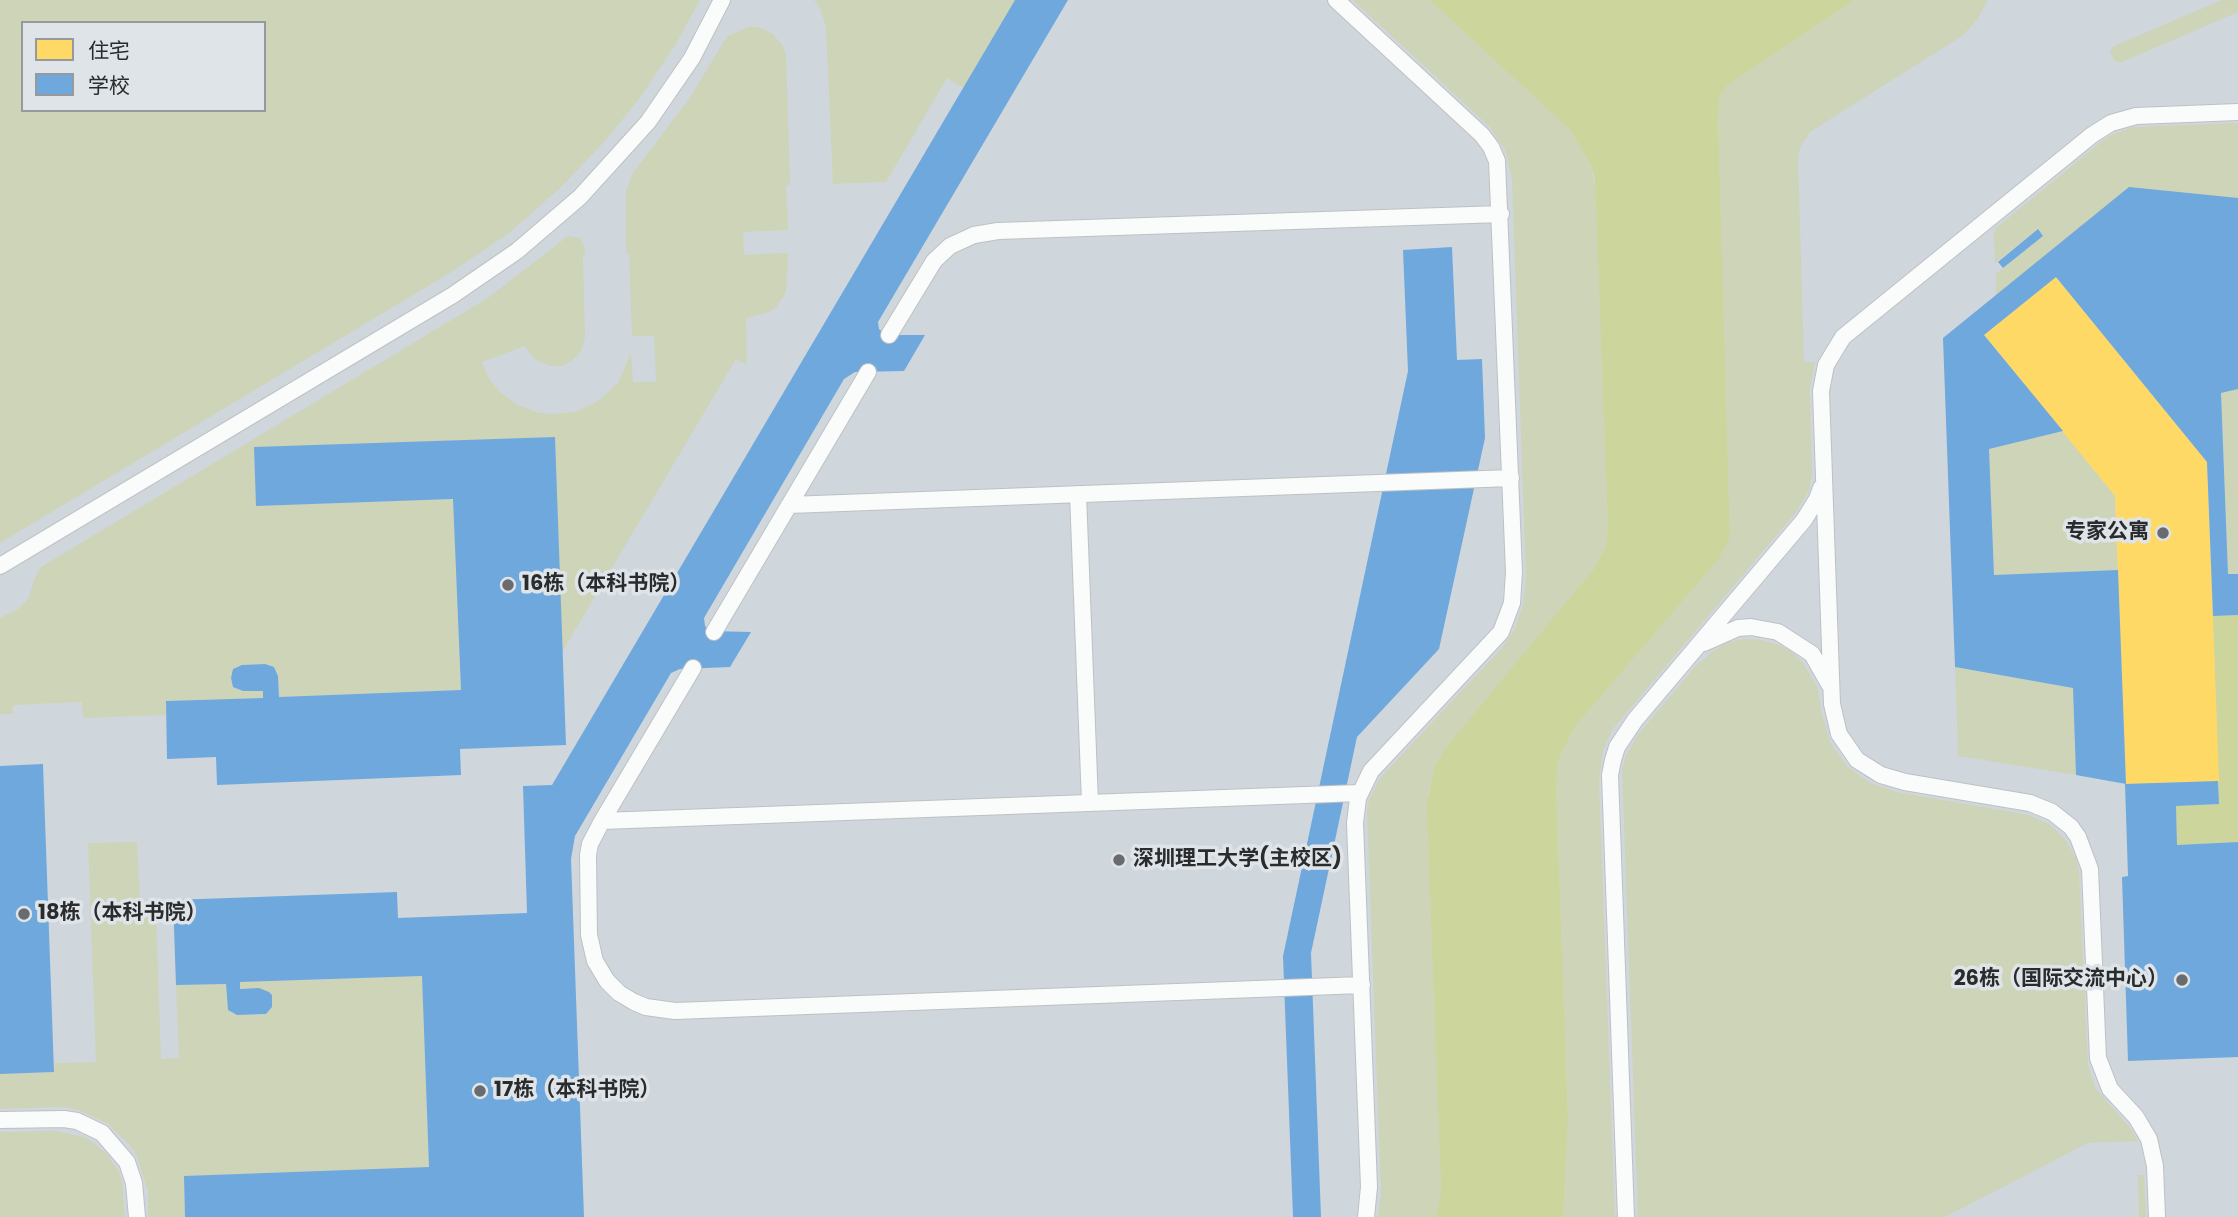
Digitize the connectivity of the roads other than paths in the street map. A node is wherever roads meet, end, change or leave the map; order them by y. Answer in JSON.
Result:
{"nodes":[{"id":1,"x":722,"y":0,"type":"edge"},
{"id":2,"x":1336,"y":0,"type":"edge"},
{"id":3,"x":2238,"y":112,"type":"edge"},
{"id":4,"x":1501,"y":214,"type":"junction"},
{"id":5,"x":889,"y":335,"type":"dead end"},
{"id":6,"x":868,"y":372,"type":"dead end"},
{"id":7,"x":1824,"y":468,"type":"junction"},
{"id":8,"x":1511,"y":478,"type":"junction"},
{"id":9,"x":1078,"y":494,"type":"junction"},
{"id":10,"x":789,"y":505,"type":"junction"},
{"id":11,"x":0,"y":566,"type":"edge"},
{"id":12,"x":714,"y":632,"type":"dead end"},
{"id":13,"x":1692,"y":652,"type":"junction"},
{"id":14,"x":693,"y":668,"type":"dead end"},
{"id":15,"x":1832,"y":704,"type":"junction"},
{"id":16,"x":1359,"y":793,"type":"junction"},
{"id":17,"x":1090,"y":803,"type":"junction"},
{"id":18,"x":603,"y":821,"type":"junction"},
{"id":19,"x":1362,"y":985,"type":"junction"},
{"id":20,"x":0,"y":1121,"type":"edge"},
{"id":21,"x":136,"y":1217,"type":"edge"},
{"id":22,"x":1366,"y":1217,"type":"edge"},
{"id":23,"x":1626,"y":1217,"type":"edge"},
{"id":24,"x":2157,"y":1217,"type":"edge"}],
"edges":[{"from":1,"to":11,"type":"lane"},
{"from":2,"to":4,"type":"lane"},
{"from":3,"to":7,"type":"lane"},
{"from":4,"to":5,"type":"lane"},
{"from":4,"to":8,"type":"lane"},
{"from":6,"to":10,"type":"lane"},
{"from":7,"to":13,"type":"lane"},
{"from":7,"to":15,"type":"lane"},
{"from":8,"to":9,"type":"lane"},
{"from":8,"to":16,"type":"lane"},
{"from":9,"to":10,"type":"lane"},
{"from":9,"to":17,"type":"lane"},
{"from":10,"to":12,"type":"lane"},
{"from":13,"to":15,"type":"lane"},
{"from":13,"to":23,"type":"lane"},
{"from":14,"to":18,"type":"lane"},
{"from":15,"to":24,"type":"lane"},
{"from":16,"to":17,"type":"lane"},
{"from":16,"to":19,"type":"lane"},
{"from":17,"to":18,"type":"lane"},
{"from":18,"to":19,"type":"lane"},
{"from":19,"to":22,"type":"lane"},
{"from":20,"to":21,"type":"lane"}]}
